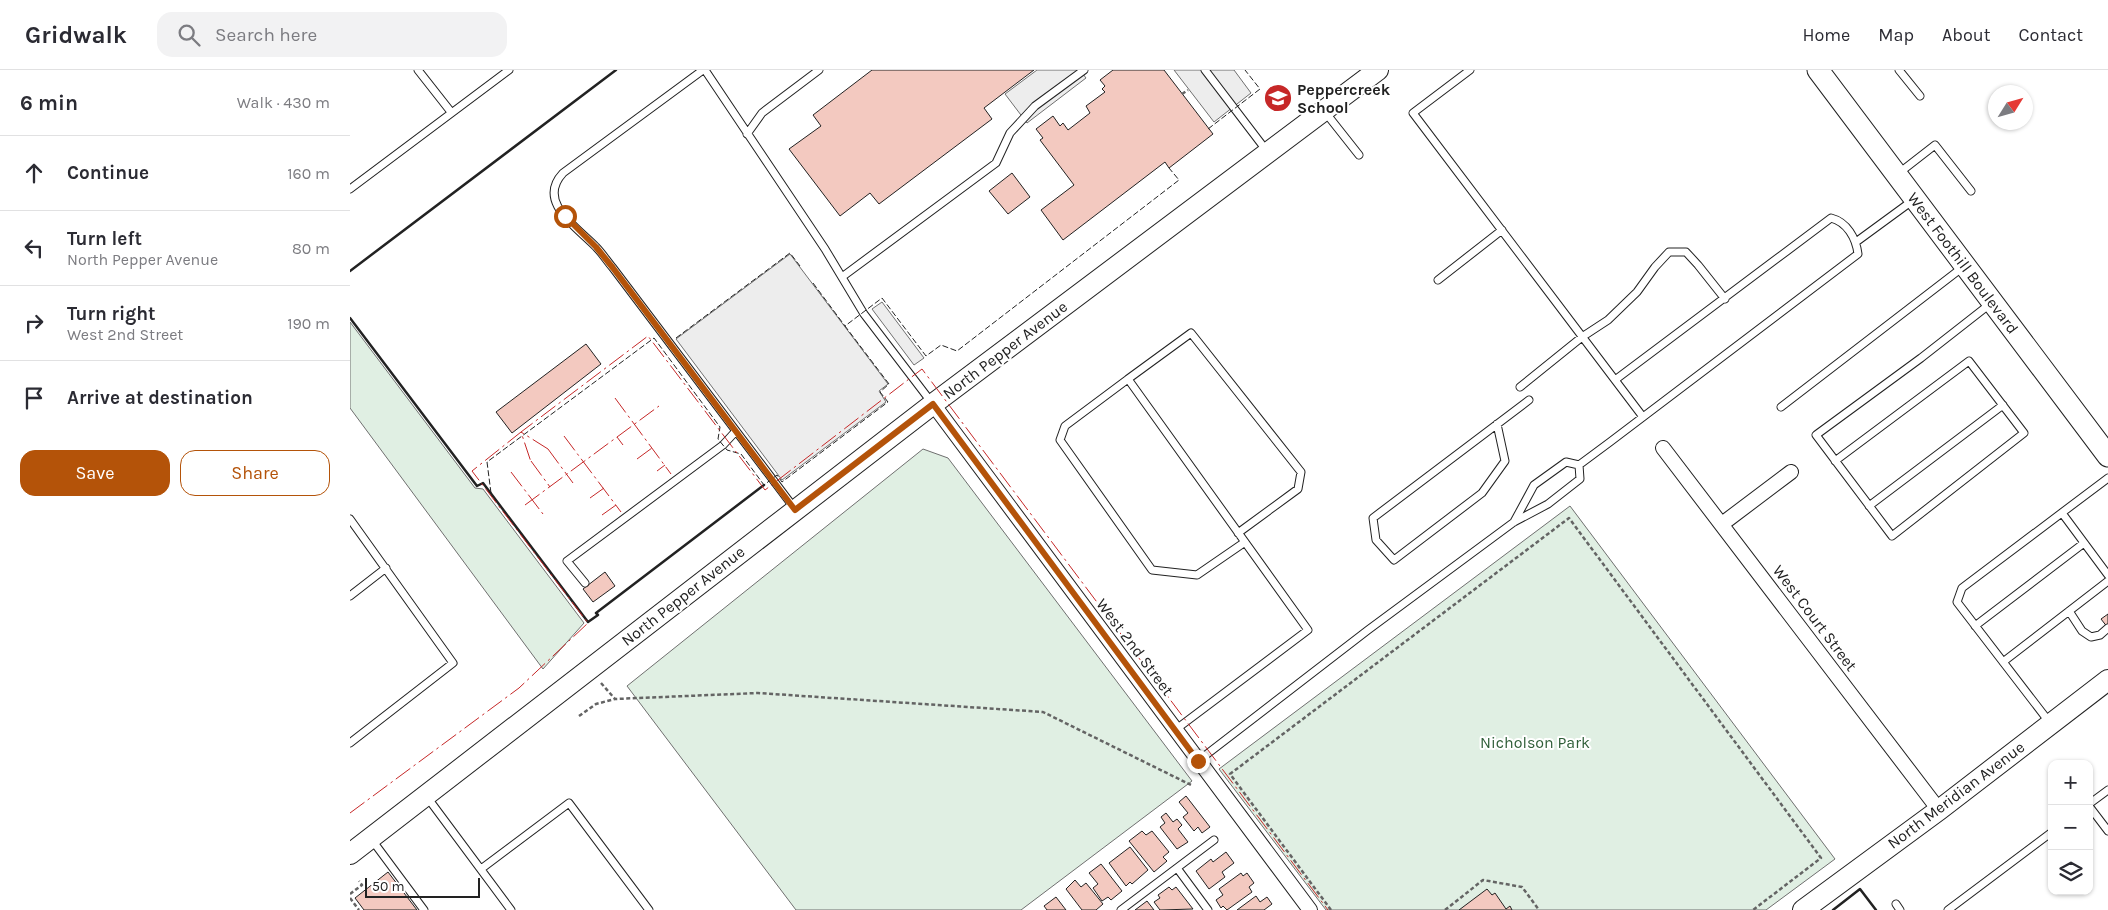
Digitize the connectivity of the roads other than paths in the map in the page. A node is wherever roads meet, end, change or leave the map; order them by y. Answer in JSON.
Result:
{"nodes":[{"id":1,"x":418,"y":70,"type":"edge"},
{"id":2,"x":509,"y":70,"type":"edge"},
{"id":3,"x":704,"y":70,"type":"edge"},
{"id":4,"x":819,"y":70,"type":"edge"},
{"id":5,"x":1084,"y":70,"type":"edge"},
{"id":6,"x":1205,"y":70,"type":"edge"},
{"id":7,"x":1378,"y":70,"type":"edge"},
{"id":8,"x":1470,"y":70,"type":"edge"},
{"id":9,"x":1818,"y":70,"type":"edge"},
{"id":10,"x":1899,"y":70,"type":"edge"},
{"id":11,"x":1920,"y":96,"type":"dead end"},
{"id":12,"x":1324,"y":111,"type":"junction"},
{"id":13,"x":451,"y":112,"type":"junction"},
{"id":14,"x":747,"y":134,"type":"junction"},
{"id":15,"x":1268,"y":153,"type":"junction"},
{"id":16,"x":1359,"y":155,"type":"dead end"},
{"id":17,"x":1897,"y":175,"type":"junction"},
{"id":18,"x":350,"y":189,"type":"edge"},
{"id":19,"x":1971,"y":191,"type":"dead end"},
{"id":20,"x":1915,"y":199,"type":"junction"},
{"id":21,"x":1502,"y":230,"type":"junction"},
{"id":22,"x":1856,"y":242,"type":"junction"},
{"id":23,"x":1965,"y":265,"type":"junction"},
{"id":24,"x":842,"y":277,"type":"junction"},
{"id":25,"x":1438,"y":280,"type":"dead end"},
{"id":26,"x":1725,"y":299,"type":"junction"},
{"id":27,"x":1992,"y":302,"type":"junction"},
{"id":28,"x":1582,"y":337,"type":"junction"},
{"id":29,"x":1128,"y":379,"type":"junction"},
{"id":30,"x":1615,"y":380,"type":"junction"},
{"id":31,"x":1520,"y":387,"type":"dead end"},
{"id":32,"x":1529,"y":400,"type":"dead end"},
{"id":33,"x":933,"y":404,"type":"junction"},
{"id":34,"x":2003,"y":405,"type":"junction"},
{"id":35,"x":1780,"y":407,"type":"dead end"},
{"id":36,"x":1643,"y":417,"type":"junction"},
{"id":37,"x":1497,"y":424,"type":"junction"},
{"id":38,"x":736,"y":431,"type":"junction"},
{"id":39,"x":1663,"y":448,"type":"dead end"},
{"id":40,"x":2108,"y":456,"type":"edge"},
{"id":41,"x":1836,"y":461,"type":"junction"},
{"id":42,"x":1579,"y":465,"type":"junction"},
{"id":43,"x":1792,"y":472,"type":"dead end"},
{"id":44,"x":2108,"y":478,"type":"edge"},
{"id":45,"x":1869,"y":506,"type":"junction"},
{"id":46,"x":795,"y":510,"type":"junction"},
{"id":47,"x":2062,"y":513,"type":"junction"},
{"id":48,"x":350,"y":519,"type":"edge"},
{"id":49,"x":1514,"y":522,"type":"junction"},
{"id":50,"x":1722,"y":524,"type":"junction"},
{"id":51,"x":1238,"y":533,"type":"junction"},
{"id":52,"x":1245,"y":542,"type":"junction"},
{"id":53,"x":2084,"y":543,"type":"junction"},
{"id":54,"x":386,"y":568,"type":"junction"},
{"id":55,"x":2108,"y":575,"type":"edge"},
{"id":56,"x":2108,"y":581,"type":"edge"},
{"id":57,"x":585,"y":583,"type":"dead end"},
{"id":58,"x":350,"y":596,"type":"edge"},
{"id":59,"x":2068,"y":611,"type":"junction"},
{"id":60,"x":1975,"y":626,"type":"junction"},
{"id":61,"x":2108,"y":628,"type":"edge"},
{"id":62,"x":2003,"y":662,"type":"junction"},
{"id":63,"x":2108,"y":680,"type":"edge"},
{"id":64,"x":2050,"y":724,"type":"junction"},
{"id":65,"x":1174,"y":730,"type":"junction"},
{"id":66,"x":350,"y":743,"type":"edge"},
{"id":67,"x":1198,"y":761,"type":"junction"},
{"id":68,"x":2108,"y":790,"type":"edge"},
{"id":69,"x":425,"y":795,"type":"junction"},
{"id":70,"x":2093,"y":802,"type":"edge"},
{"id":71,"x":1939,"y":810,"type":"junction"},
{"id":72,"x":2093,"y":811,"type":"edge"},
{"id":73,"x":2108,"y":832,"type":"edge"},
{"id":74,"x":2048,"y":835,"type":"edge"},
{"id":75,"x":371,"y":838,"type":"junction"},
{"id":76,"x":1214,"y":840,"type":"dead end"},
{"id":77,"x":350,"y":854,"type":"edge"},
{"id":78,"x":1177,"y":868,"type":"junction"},
{"id":79,"x":480,"y":869,"type":"junction"},
{"id":80,"x":424,"y":910,"type":"edge"},
{"id":81,"x":511,"y":910,"type":"edge"},
{"id":82,"x":649,"y":910,"type":"edge"},
{"id":83,"x":1121,"y":910,"type":"edge"},
{"id":84,"x":1208,"y":910,"type":"edge"},
{"id":85,"x":1310,"y":910,"type":"edge"},
{"id":86,"x":1803,"y":910,"type":"edge"},
{"id":87,"x":1948,"y":910,"type":"edge"}],
"edges":[{"from":1,"to":13,"type":"lane"},
{"from":2,"to":13,"type":"lane"},
{"from":3,"to":14,"type":"lane"},
{"from":3,"to":38,"type":"lane"},
{"from":4,"to":14,"type":"lane"},
{"from":5,"to":24,"type":"lane"},
{"from":6,"to":15,"type":"lane"},
{"from":7,"to":12,"type":"main road","name":"North Pepper Avenue"},
{"from":8,"to":21,"type":"lane"},
{"from":9,"to":17,"type":"main road","name":"West Foothill Boulevard"},
{"from":10,"to":11,"type":"lane"},
{"from":12,"to":15,"type":"main road","name":"North Pepper Avenue"},
{"from":12,"to":16,"type":"lane"},
{"from":13,"to":18,"type":"lane"},
{"from":14,"to":24,"type":"lane"},
{"from":15,"to":33,"type":"main road","name":"North Pepper Avenue"},
{"from":17,"to":19,"type":"lane"},
{"from":17,"to":20,"type":"main road","name":"West Foothill Boulevard"},
{"from":20,"to":22,"type":"lane"},
{"from":20,"to":23,"type":"main road","name":"West Foothill Boulevard"},
{"from":21,"to":25,"type":"lane"},
{"from":21,"to":28,"type":"lane"},
{"from":22,"to":26,"type":"lane"},
{"from":22,"to":36,"type":"lane"},
{"from":23,"to":27,"type":"main road","name":"West Foothill Boulevard"},
{"from":23,"to":35,"type":"lane"},
{"from":24,"to":33,"type":"lane"},
{"from":26,"to":28,"type":"lane"},
{"from":26,"to":30,"type":"lane"},
{"from":27,"to":40,"type":"main road","name":"West Foothill Boulevard"},
{"from":27,"to":41,"type":"lane"},
{"from":28,"to":30,"type":"lane"},
{"from":28,"to":31,"type":"lane"},
{"from":29,"to":51,"type":"lane"},
{"from":29,"to":51,"type":"lane"},
{"from":29,"to":52,"type":"lane"},
{"from":30,"to":36,"type":"lane"},
{"from":32,"to":37,"type":"lane"},
{"from":33,"to":46,"type":"main road","name":"North Pepper Avenue"},
{"from":33,"to":65,"type":"street","name":"West 2nd Street"},
{"from":34,"to":41,"type":"lane"},
{"from":34,"to":45,"type":"lane"},
{"from":34,"to":45,"type":"lane"},
{"from":36,"to":42,"type":"lane"},
{"from":37,"to":37,"type":"lane"},
{"from":38,"to":46,"type":"lane"},
{"from":38,"to":57,"type":"lane"},
{"from":39,"to":50,"type":"street","name":"West Court Street"},
{"from":41,"to":45,"type":"lane"},
{"from":42,"to":49,"type":"lane"},
{"from":42,"to":49,"type":"lane"},
{"from":43,"to":50,"type":"street"},
{"from":44,"to":47,"type":"lane"},
{"from":46,"to":69,"type":"main road","name":"North Pepper Avenue"},
{"from":47,"to":53,"type":"lane"},
{"from":47,"to":60,"type":"lane"},
{"from":48,"to":54,"type":"lane"},
{"from":49,"to":67,"type":"lane"},
{"from":50,"to":71,"type":"street","name":"West Court Street"},
{"from":51,"to":52,"type":"lane"},
{"from":52,"to":65,"type":"lane"},
{"from":53,"to":55,"type":"lane"},
{"from":53,"to":60,"type":"lane"},
{"from":54,"to":58,"type":"lane"},
{"from":54,"to":66,"type":"lane"},
{"from":56,"to":59,"type":"lane"},
{"from":59,"to":61,"type":"lane"},
{"from":59,"to":62,"type":"lane"},
{"from":60,"to":62,"type":"lane"},
{"from":62,"to":64,"type":"lane"},
{"from":63,"to":64,"type":"main road","name":"North Meridian Avenue"},
{"from":64,"to":71,"type":"main road","name":"North Meridian Avenue"},
{"from":65,"to":67,"type":"street","name":"West 2nd Street"},
{"from":67,"to":85,"type":"street","name":"West 2nd Street"},
{"from":68,"to":70,"type":"lane"},
{"from":69,"to":75,"type":"main road","name":"North Pepper Avenue"},
{"from":69,"to":79,"type":"lane"},
{"from":71,"to":86,"type":"main road","name":"North Meridian Avenue"},
{"from":72,"to":73,"type":"lane"},
{"from":74,"to":87,"type":"lane"},
{"from":75,"to":77,"type":"main road","name":"North Pepper Avenue"},
{"from":75,"to":80,"type":"lane"},
{"from":76,"to":78,"type":"lane"},
{"from":78,"to":83,"type":"lane"},
{"from":78,"to":84,"type":"lane"},
{"from":79,"to":81,"type":"lane"},
{"from":79,"to":82,"type":"lane"}]}
